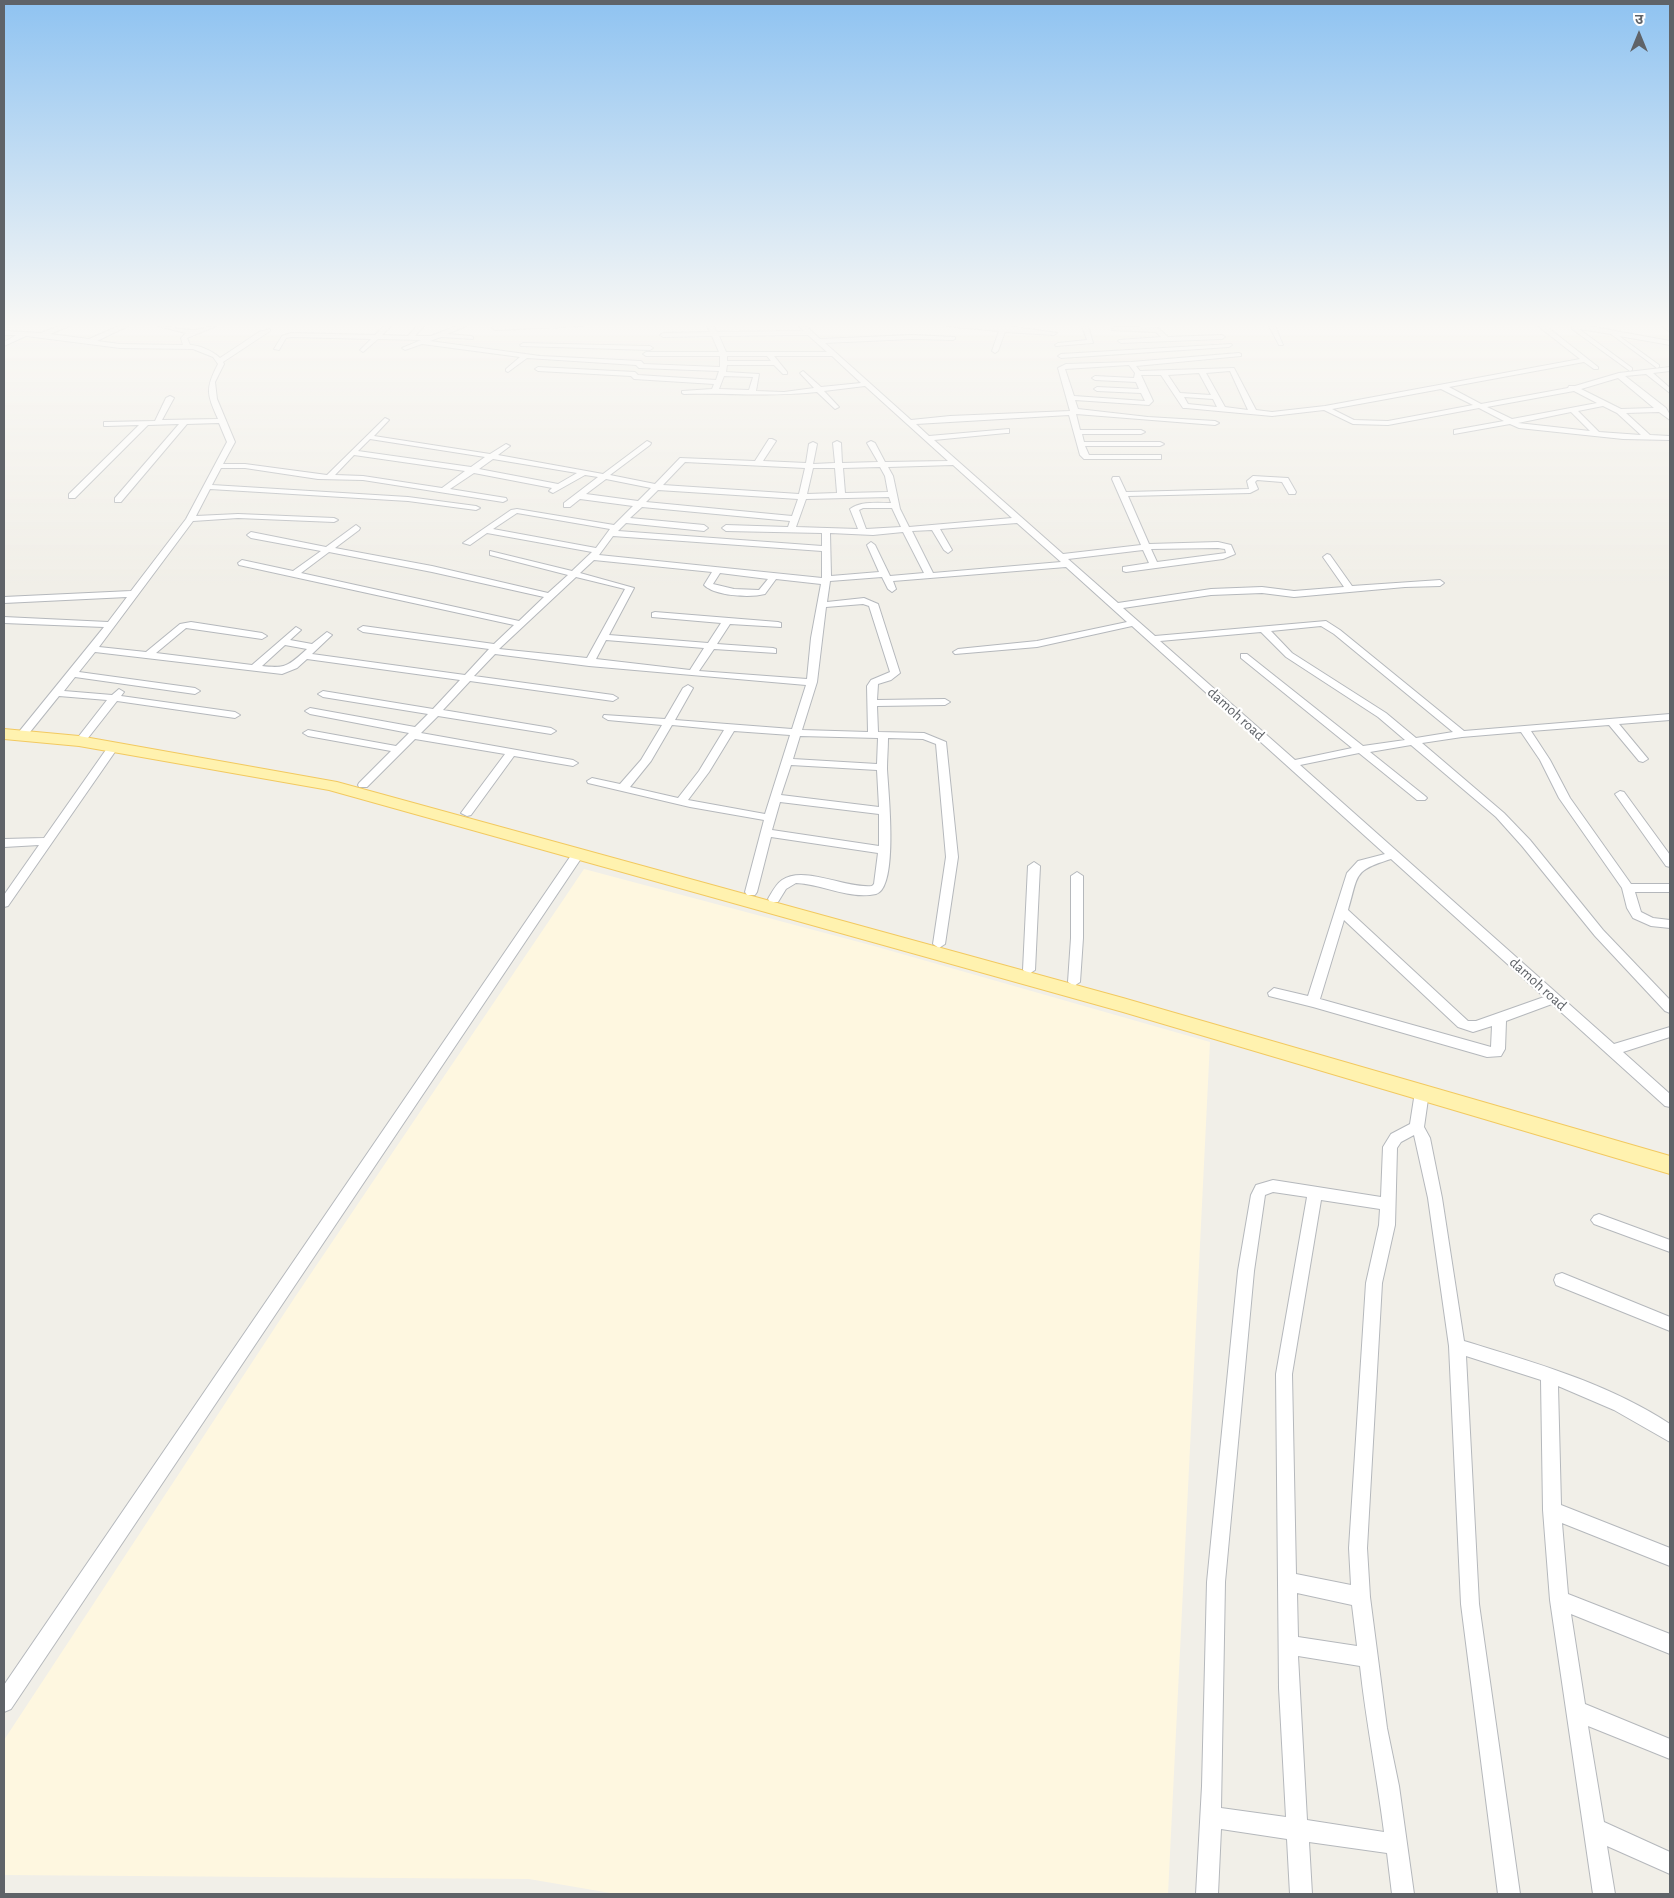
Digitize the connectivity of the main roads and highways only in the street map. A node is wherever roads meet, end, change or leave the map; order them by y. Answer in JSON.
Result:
{"nodes":[{"id":1,"x":4,"y":728,"type":"edge"},
{"id":2,"x":18,"y":733,"type":"edge"},
{"id":3,"x":1670,"y":1153,"type":"edge"},
{"id":4,"x":1670,"y":1165,"type":"edge"}],
"edges":[{"from":1,"to":2,"type":"main road"},
{"from":2,"to":3,"type":"main road"},
{"from":2,"to":4,"type":"main road"}]}
